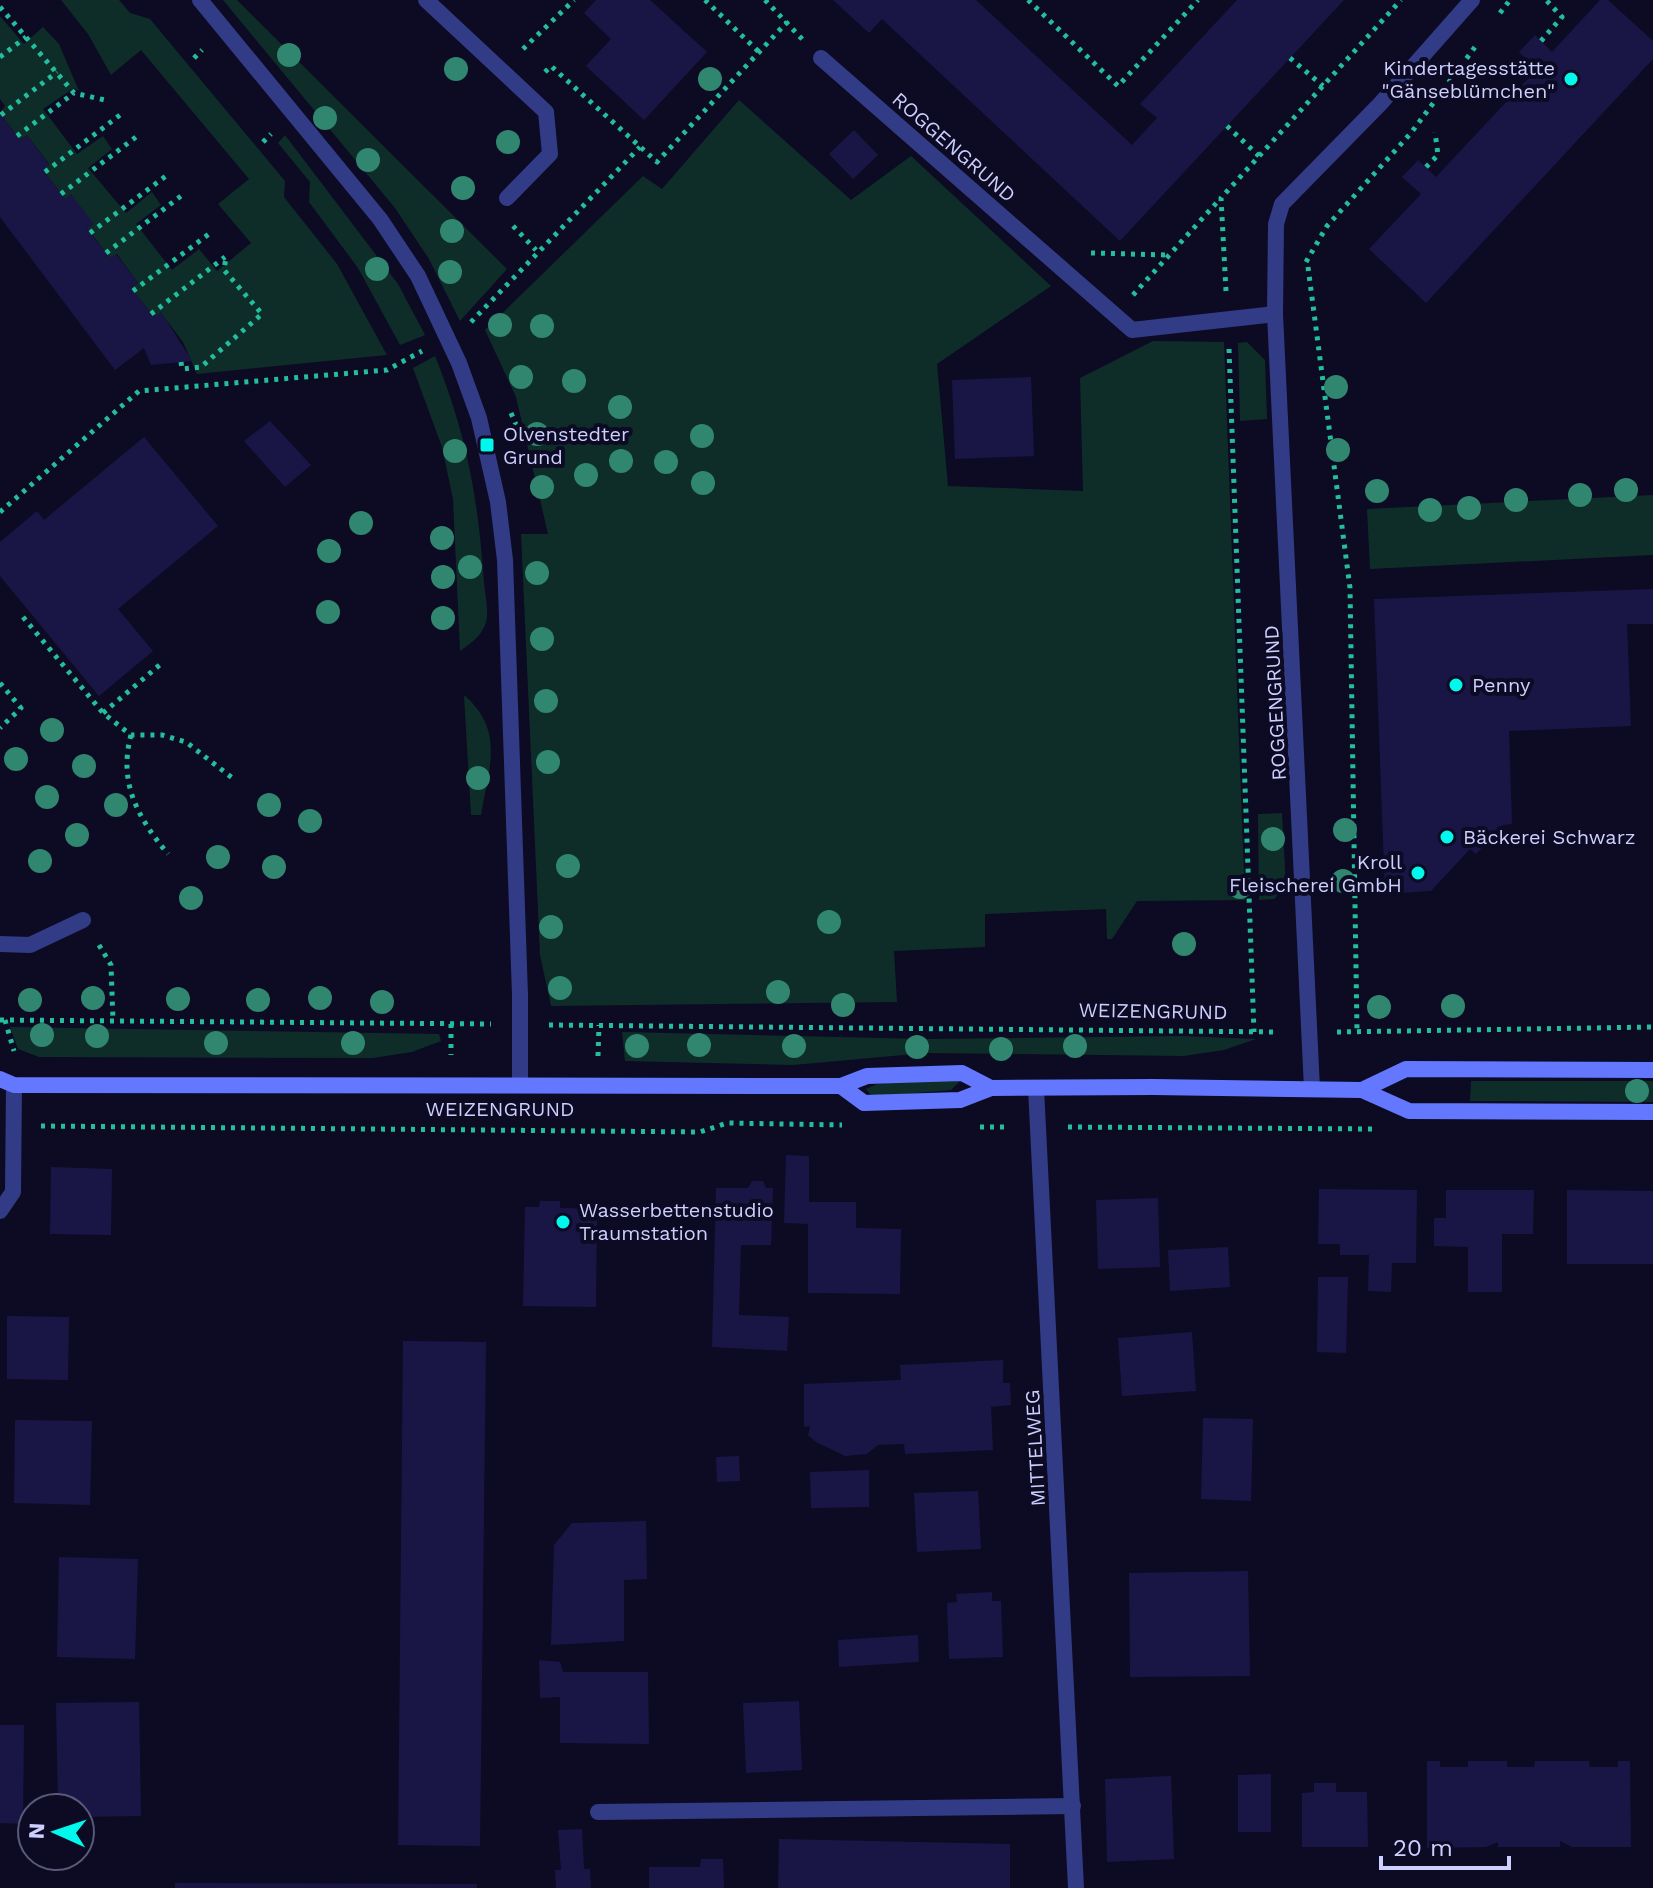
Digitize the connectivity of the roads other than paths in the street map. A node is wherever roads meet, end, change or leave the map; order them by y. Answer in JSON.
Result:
{"nodes":[{"id":1,"x":200,"y":0,"type":"edge"},
{"id":2,"x":426,"y":0,"type":"edge"},
{"id":3,"x":1472,"y":0,"type":"edge"},
{"id":4,"x":821,"y":58,"type":"road end"},
{"id":5,"x":507,"y":198,"type":"dead end"},
{"id":6,"x":1275,"y":314,"type":"junction"},
{"id":7,"x":83,"y":920,"type":"road end"},
{"id":8,"x":0,"y":944,"type":"edge"},
{"id":9,"x":1653,"y":1070,"type":"edge"},
{"id":10,"x":520,"y":1084,"type":"junction"},
{"id":11,"x":5,"y":1086,"type":"edge"},
{"id":12,"x":841,"y":1086,"type":"junction"},
{"id":13,"x":991,"y":1088,"type":"junction"},
{"id":14,"x":1036,"y":1088,"type":"junction"},
{"id":15,"x":1312,"y":1089,"type":"junction"},
{"id":16,"x":1362,"y":1090,"type":"junction"},
{"id":17,"x":1653,"y":1112,"type":"edge"},
{"id":18,"x":0,"y":1211,"type":"edge"},
{"id":19,"x":1073,"y":1806,"type":"junction"},
{"id":20,"x":598,"y":1812,"type":"dead end"},
{"id":21,"x":1076,"y":1888,"type":"edge"}],
"edges":[{"from":1,"to":10,"type":"street"},
{"from":2,"to":5,"type":"street"},
{"from":3,"to":6,"type":"street","name":"ROGGENGRUND"},
{"from":4,"to":6,"type":"street","name":"ROGGENGRUND"},
{"from":6,"to":15,"type":"street","name":"ROGGENGRUND"},
{"from":7,"to":8,"type":"street"},
{"from":9,"to":16,"type":"main road","name":"WEIZENGRUND"},
{"from":10,"to":11,"type":"main road","name":"WEIZENGRUND"},
{"from":10,"to":12,"type":"main road","name":"WEIZENGRUND"},
{"from":11,"to":18,"type":"street"},
{"from":12,"to":13,"type":"main road","name":"WEIZENGRUND"},
{"from":12,"to":13,"type":"main road","name":"WEIZENGRUND"},
{"from":13,"to":14,"type":"main road","name":"WEIZENGRUND"},
{"from":14,"to":15,"type":"main road","name":"WEIZENGRUND"},
{"from":14,"to":19,"type":"street","name":"MITTELWEG"},
{"from":15,"to":16,"type":"main road","name":"WEIZENGRUND"},
{"from":16,"to":17,"type":"main road","name":"WEIZENGRUND"},
{"from":19,"to":20,"type":"street"},
{"from":19,"to":21,"type":"street","name":"MITTELWEG"}]}
